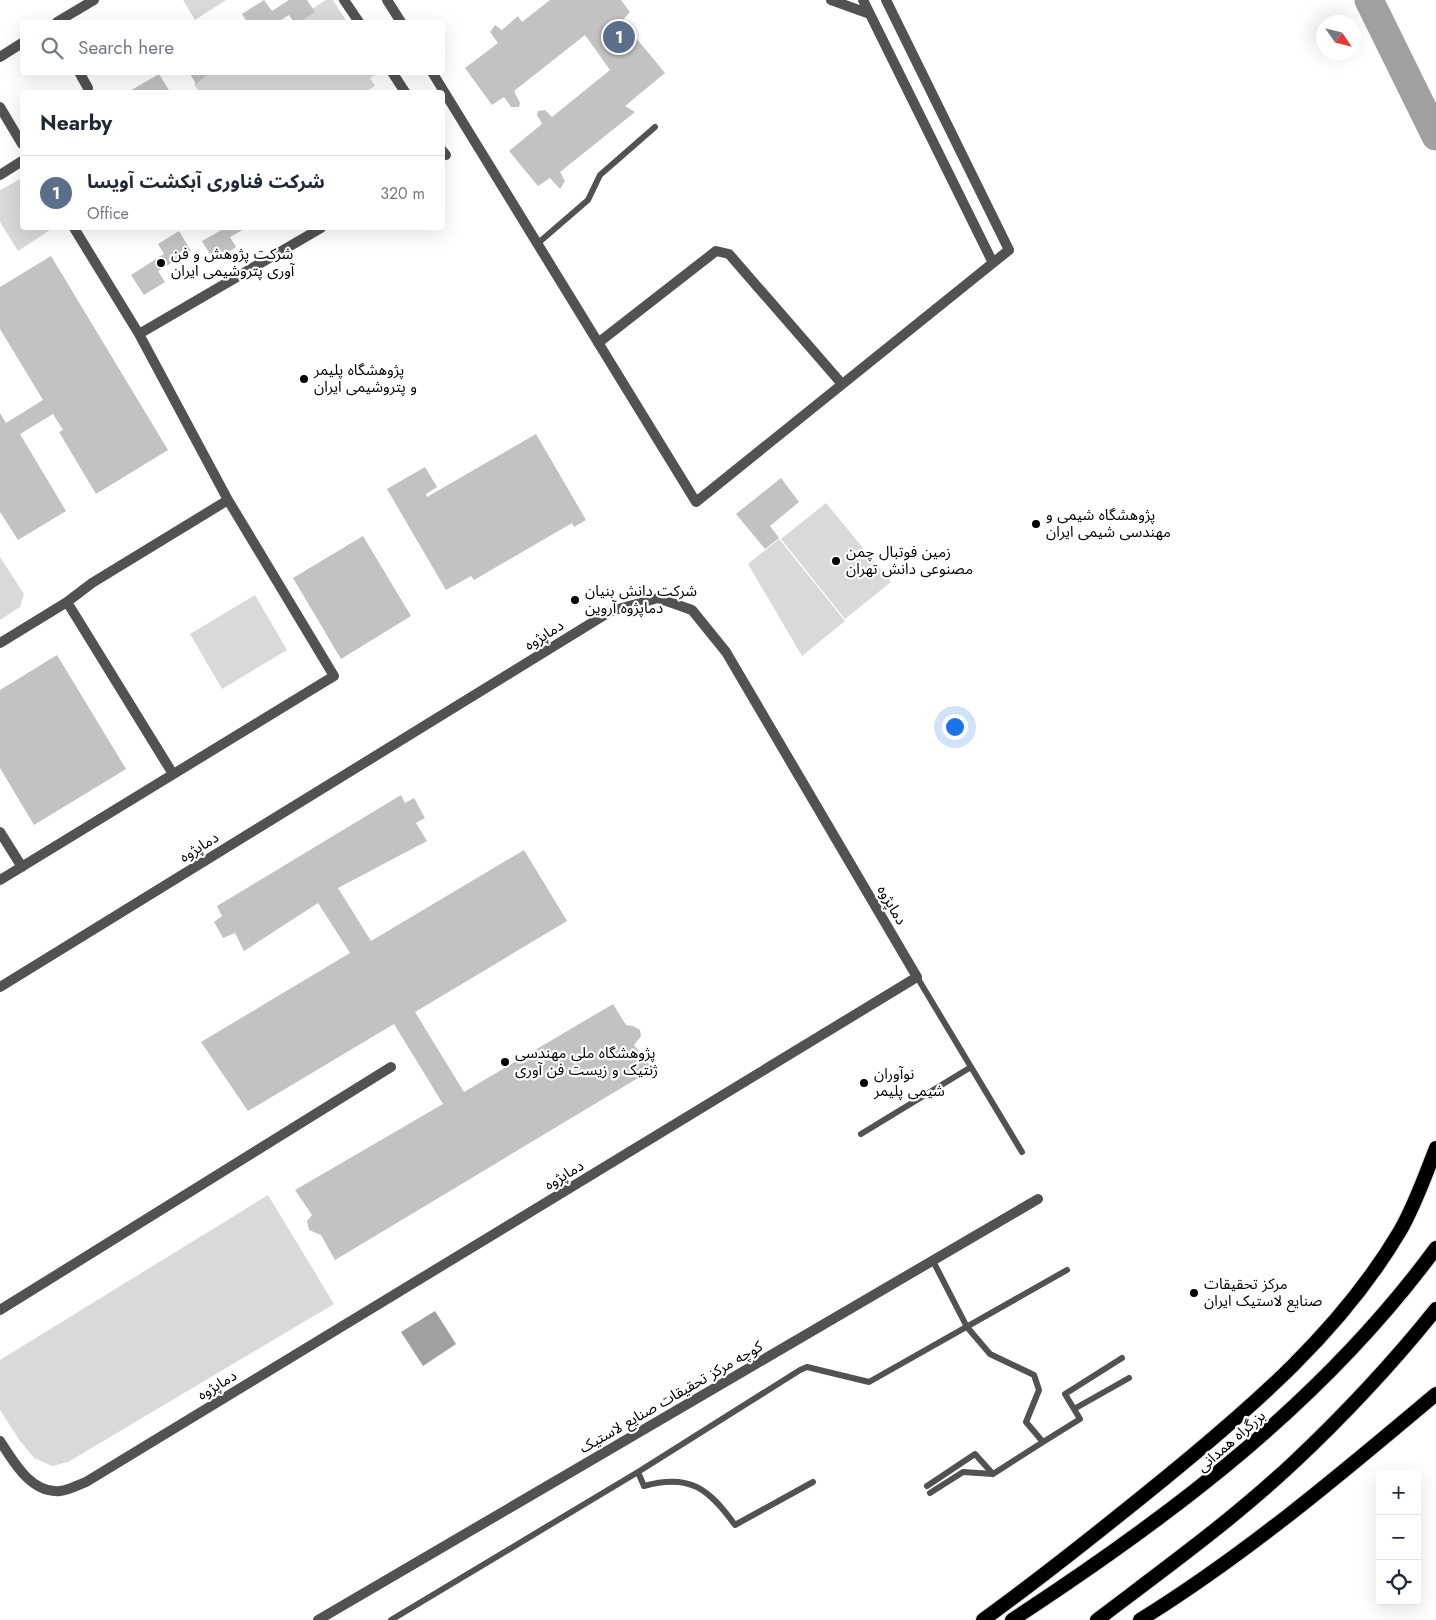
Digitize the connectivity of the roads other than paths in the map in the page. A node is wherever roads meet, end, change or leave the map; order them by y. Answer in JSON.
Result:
{"nodes":[{"id":1,"x":94,"y":0,"type":"edge"},
{"id":2,"x":344,"y":0,"type":"edge"},
{"id":3,"x":387,"y":0,"type":"edge"},
{"id":4,"x":831,"y":0,"type":"edge"},
{"id":5,"x":863,"y":0,"type":"edge"},
{"id":6,"x":886,"y":0,"type":"edge"},
{"id":7,"x":870,"y":14,"type":"junction"},
{"id":8,"x":60,"y":20,"type":"edge"},
{"id":9,"x":358,"y":20,"type":"edge"},
{"id":10,"x":400,"y":20,"type":"edge"},
{"id":11,"x":20,"y":44,"type":"edge"},
{"id":12,"x":0,"y":57,"type":"edge"},
{"id":13,"x":81,"y":75,"type":"edge"},
{"id":14,"x":394,"y":75,"type":"edge"},
{"id":15,"x":434,"y":75,"type":"edge"},
{"id":16,"x":88,"y":88,"type":"dead end"},
{"id":17,"x":404,"y":90,"type":"edge"},
{"id":18,"x":443,"y":90,"type":"edge"},
{"id":19,"x":445,"y":93,"type":"edge"},
{"id":20,"x":0,"y":107,"type":"edge"},
{"id":21,"x":656,"y":127,"type":"dead end"},
{"id":22,"x":20,"y":141,"type":"edge"},
{"id":23,"x":20,"y":162,"type":"edge"},
{"id":24,"x":0,"y":174,"type":"edge"},
{"id":25,"x":75,"y":230,"type":"edge"},
{"id":26,"x":318,"y":230,"type":"edge"},
{"id":27,"x":537,"y":244,"type":"junction"},
{"id":28,"x":993,"y":262,"type":"junction"},
{"id":29,"x":139,"y":334,"type":"junction"},
{"id":30,"x":598,"y":343,"type":"junction"},
{"id":31,"x":842,"y":384,"type":"junction"},
{"id":32,"x":228,"y":500,"type":"junction"},
{"id":33,"x":67,"y":602,"type":"junction"},
{"id":34,"x":0,"y":643,"type":"edge"},
{"id":35,"x":174,"y":774,"type":"junction"},
{"id":36,"x":0,"y":832,"type":"edge"},
{"id":37,"x":22,"y":867,"type":"junction"},
{"id":38,"x":0,"y":880,"type":"edge"},
{"id":39,"x":917,"y":977,"type":"junction"},
{"id":40,"x":0,"y":987,"type":"edge"},
{"id":41,"x":391,"y":1067,"type":"dead end"},
{"id":42,"x":971,"y":1067,"type":"junction"},
{"id":43,"x":861,"y":1134,"type":"dead end"},
{"id":44,"x":1436,"y":1148,"type":"edge"},
{"id":45,"x":1022,"y":1152,"type":"dead end"},
{"id":46,"x":1038,"y":1199,"type":"dead end"},
{"id":47,"x":1436,"y":1248,"type":"edge"},
{"id":48,"x":933,"y":1261,"type":"junction"},
{"id":49,"x":1067,"y":1270,"type":"dead end"},
{"id":50,"x":1436,"y":1309,"type":"edge"},
{"id":51,"x":0,"y":1310,"type":"edge"},
{"id":52,"x":967,"y":1327,"type":"junction"},
{"id":53,"x":1122,"y":1358,"type":"dead end"},
{"id":54,"x":1129,"y":1378,"type":"dead end"},
{"id":55,"x":1436,"y":1394,"type":"edge"},
{"id":56,"x":1074,"y":1409,"type":"junction"},
{"id":57,"x":0,"y":1441,"type":"edge"},
{"id":58,"x":1043,"y":1442,"type":"junction"},
{"id":59,"x":638,"y":1472,"type":"junction"},
{"id":60,"x":993,"y":1474,"type":"junction"},
{"id":61,"x":812,"y":1482,"type":"dead end"},
{"id":62,"x":318,"y":1620,"type":"edge"},
{"id":63,"x":391,"y":1620,"type":"edge"},
{"id":64,"x":983,"y":1620,"type":"edge"},
{"id":65,"x":1012,"y":1620,"type":"edge"},
{"id":66,"x":1097,"y":1620,"type":"edge"},
{"id":67,"x":1140,"y":1620,"type":"edge"}],
"edges":[{"from":1,"to":8,"type":"street"},
{"from":2,"to":9,"type":"street"},
{"from":3,"to":10,"type":"street"},
{"from":4,"to":7,"type":"street"},
{"from":5,"to":7,"type":"street"},
{"from":6,"to":28,"type":"street"},
{"from":7,"to":28,"type":"street"},
{"from":11,"to":12,"type":"street"},
{"from":13,"to":16,"type":"street"},
{"from":14,"to":17,"type":"street"},
{"from":15,"to":18,"type":"street"},
{"from":19,"to":27,"type":"street"},
{"from":20,"to":22,"type":"street"},
{"from":21,"to":27,"type":"lane"},
{"from":23,"to":24,"type":"street"},
{"from":25,"to":29,"type":"street"},
{"from":26,"to":29,"type":"street"},
{"from":27,"to":30,"type":"street"},
{"from":28,"to":31,"type":"street"},
{"from":29,"to":32,"type":"street"},
{"from":30,"to":31,"type":"street"},
{"from":30,"to":31,"type":"street"},
{"from":32,"to":33,"type":"street"},
{"from":32,"to":35,"type":"street"},
{"from":33,"to":34,"type":"street"},
{"from":33,"to":35,"type":"street"},
{"from":35,"to":37,"type":"street"},
{"from":36,"to":37,"type":"street"},
{"from":37,"to":38,"type":"street"},
{"from":39,"to":40,"type":"street","name":"دماپژوه"},
{"from":39,"to":42,"type":"lane"},
{"from":39,"to":57,"type":"street","name":"دماپژوه"},
{"from":41,"to":51,"type":"street"},
{"from":42,"to":43,"type":"lane"},
{"from":42,"to":45,"type":"lane"},
{"from":44,"to":64,"type":"highway"},
{"from":46,"to":48,"type":"street","name":"کوچه مرکز تحقیقات صنایع لاستیک"},
{"from":47,"to":65,"type":"highway","name":"بزرگراه همدانی"},
{"from":48,"to":52,"type":"lane"},
{"from":48,"to":62,"type":"street","name":"کوچه مرکز تحقیقات صنایع لاستیک"},
{"from":49,"to":52,"type":"lane"},
{"from":50,"to":66,"type":"highway"},
{"from":52,"to":58,"type":"lane"},
{"from":52,"to":59,"type":"lane"},
{"from":53,"to":56,"type":"lane"},
{"from":54,"to":56,"type":"lane"},
{"from":55,"to":67,"type":"highway"},
{"from":56,"to":58,"type":"lane"},
{"from":58,"to":60,"type":"lane"},
{"from":59,"to":61,"type":"lane"},
{"from":59,"to":63,"type":"lane"},
{"from":60,"to":60,"type":"lane"}]}
